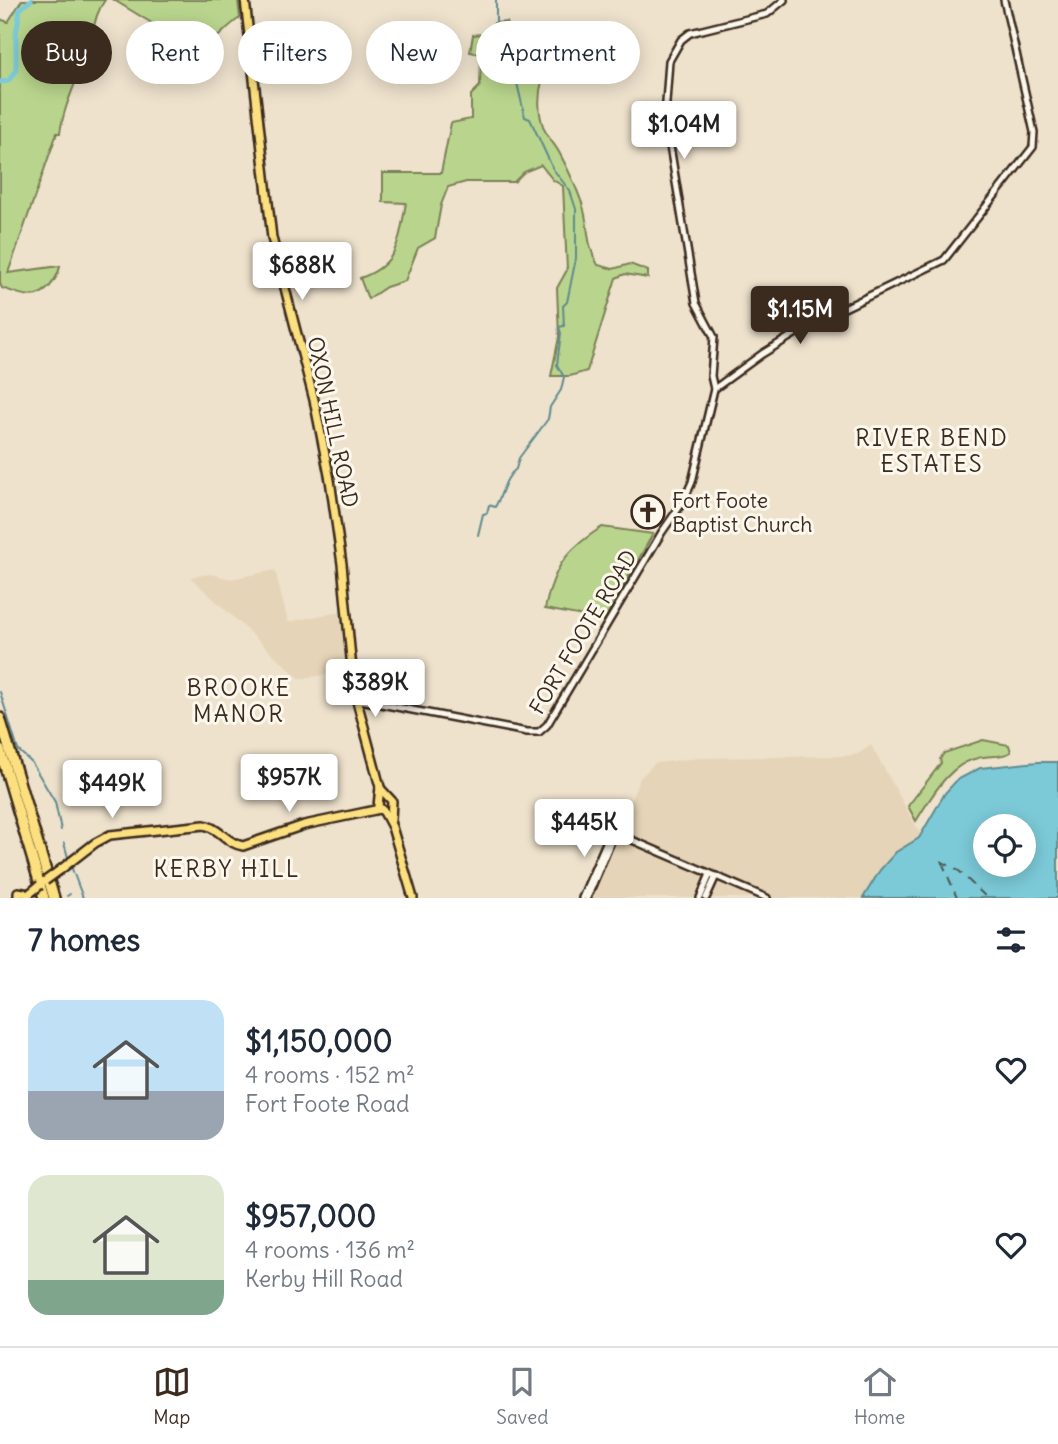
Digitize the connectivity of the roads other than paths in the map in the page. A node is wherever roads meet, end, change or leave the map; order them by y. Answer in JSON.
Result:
{"nodes":[{"id":1,"x":245,"y":0,"type":"edge"},
{"id":2,"x":784,"y":0,"type":"edge"},
{"id":3,"x":1004,"y":0,"type":"edge"},
{"id":4,"x":714,"y":388,"type":"junction"},
{"id":5,"x":355,"y":699,"type":"junction"},
{"id":6,"x":0,"y":718,"type":"edge"},
{"id":7,"x":5,"y":736,"type":"junction"},
{"id":8,"x":0,"y":750,"type":"edge"},
{"id":9,"x":0,"y":760,"type":"edge"},
{"id":10,"x":384,"y":805,"type":"junction"},
{"id":11,"x":713,"y":875,"type":"junction"},
{"id":12,"x":43,"y":883,"type":"junction"},
{"id":13,"x":23,"y":897,"type":"edge"},
{"id":14,"x":39,"y":898,"type":"edge"},
{"id":15,"x":46,"y":898,"type":"edge"},
{"id":16,"x":54,"y":898,"type":"edge"},
{"id":17,"x":413,"y":898,"type":"edge"},
{"id":18,"x":584,"y":898,"type":"edge"},
{"id":19,"x":700,"y":898,"type":"edge"},
{"id":20,"x":706,"y":898,"type":"edge"},
{"id":21,"x":766,"y":898,"type":"edge"}],
"edges":[{"from":1,"to":5,"type":"main road","name":"OXON HILL ROAD"},
{"from":2,"to":4,"type":"street","name":"FORT FOOTE ROAD"},
{"from":3,"to":4,"type":"street"},
{"from":4,"to":5,"type":"street","name":"FORT FOOTE ROAD"},
{"from":5,"to":10,"type":"main road","name":"OXON HILL ROAD"},
{"from":6,"to":7,"type":"highway"},
{"from":7,"to":12,"type":"highway"},
{"from":7,"to":16,"type":"highway"},
{"from":8,"to":12,"type":"highway"},
{"from":9,"to":14,"type":"highway"},
{"from":10,"to":12,"type":"main road","bridge":true},
{"from":10,"to":17,"type":"main road"},
{"from":11,"to":18,"type":"street"},
{"from":11,"to":19,"type":"street"},
{"from":11,"to":20,"type":"street"},
{"from":11,"to":21,"type":"street"},
{"from":12,"to":13,"type":"main road","bridge":true},
{"from":12,"to":15,"type":"highway"}]}
